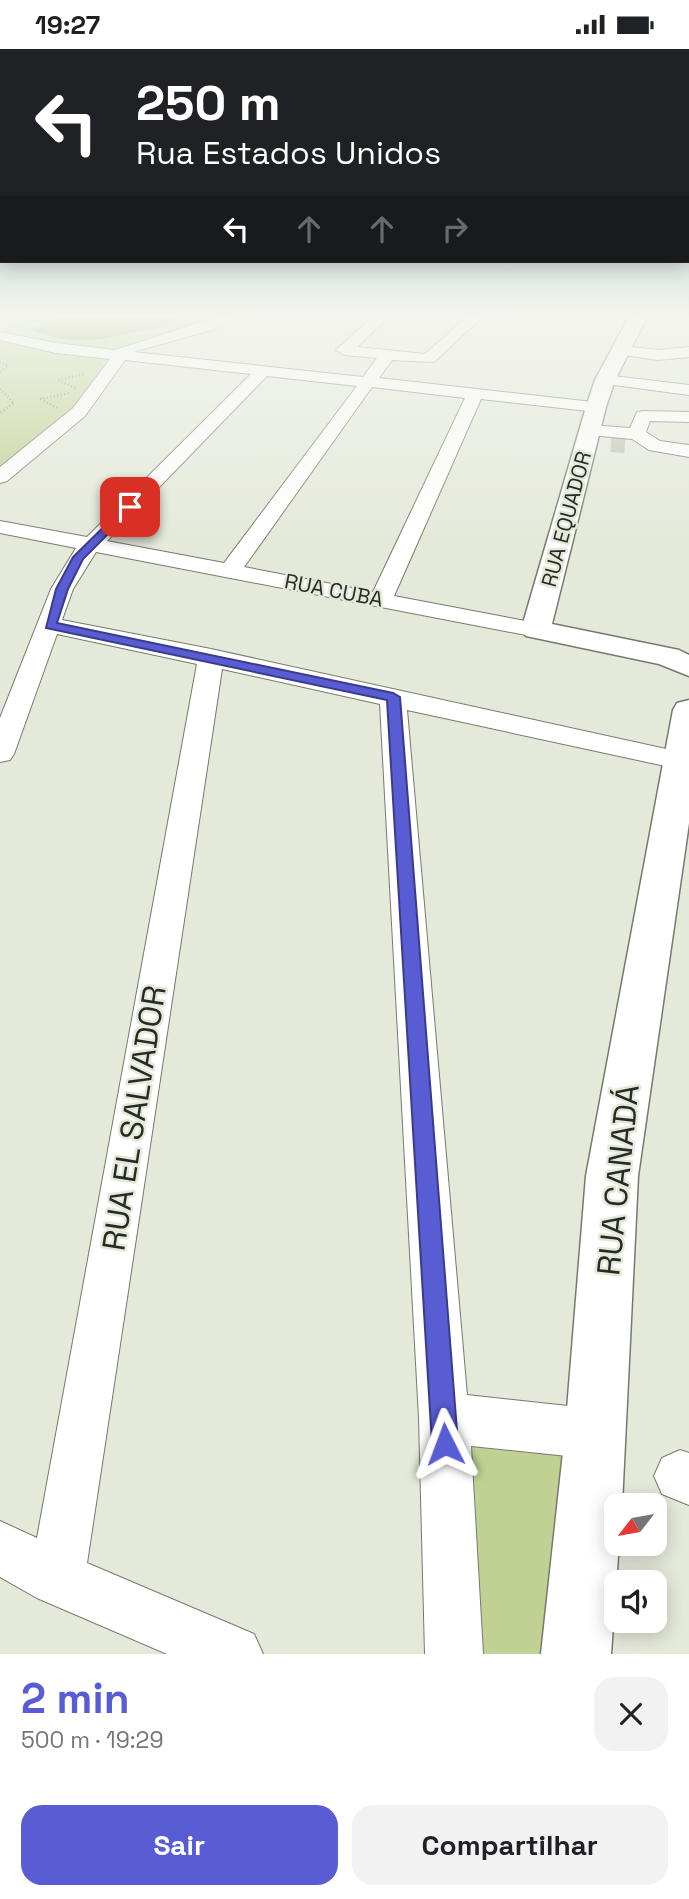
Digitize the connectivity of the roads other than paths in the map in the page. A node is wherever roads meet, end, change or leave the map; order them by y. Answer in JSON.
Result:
{"nodes":[{"id":1,"x":94,"y":392,"type":"edge"},
{"id":2,"x":243,"y":392,"type":"edge"},
{"id":3,"x":358,"y":392,"type":"edge"},
{"id":4,"x":465,"y":392,"type":"edge"},
{"id":5,"x":606,"y":392,"type":"edge"},
{"id":6,"x":476,"y":393,"type":"junction"},
{"id":7,"x":689,"y":417,"type":"edge"},
{"id":8,"x":608,"y":433,"type":"junction"},
{"id":9,"x":689,"y":451,"type":"edge"},
{"id":10,"x":0,"y":477,"type":"edge"},
{"id":11,"x":0,"y":527,"type":"edge"},
{"id":12,"x":92,"y":546,"type":"junction"},
{"id":13,"x":232,"y":570,"type":"junction"},
{"id":14,"x":381,"y":599,"type":"junction"},
{"id":15,"x":50,"y":625,"type":"junction"},
{"id":16,"x":536,"y":631,"type":"junction"},
{"id":17,"x":211,"y":657,"type":"junction"},
{"id":18,"x":679,"y":662,"type":"edge"},
{"id":19,"x":393,"y":697,"type":"junction"},
{"id":20,"x":689,"y":710,"type":"edge"},
{"id":21,"x":0,"y":754,"type":"edge"},
{"id":22,"x":679,"y":760,"type":"junction"},
{"id":23,"x":444,"y":1418,"type":"junction"},
{"id":24,"x":596,"y":1434,"type":"junction"},
{"id":25,"x":0,"y":1548,"type":"edge"},
{"id":26,"x":57,"y":1578,"type":"junction"},
{"id":27,"x":234,"y":1654,"type":"edge"},
{"id":28,"x":454,"y":1654,"type":"edge"},
{"id":29,"x":576,"y":1654,"type":"edge"}],
"edges":[{"from":1,"to":10,"type":"street"},
{"from":2,"to":12,"type":"street"},
{"from":3,"to":13,"type":"street"},
{"from":4,"to":6,"type":"street"},
{"from":5,"to":8,"type":"main road","name":"RUA EQUADOR"},
{"from":6,"to":8,"type":"street"},
{"from":6,"to":14,"type":"street"},
{"from":7,"to":8,"type":"street"},
{"from":8,"to":9,"type":"street"},
{"from":8,"to":16,"type":"main road","name":"RUA EQUADOR"},
{"from":11,"to":12,"type":"street","name":"RUA CUBA"},
{"from":12,"to":13,"type":"street","name":"RUA CUBA"},
{"from":12,"to":15,"type":"street"},
{"from":13,"to":14,"type":"street","name":"RUA CUBA"},
{"from":14,"to":16,"type":"street","name":"RUA CUBA"},
{"from":15,"to":17,"type":"street"},
{"from":15,"to":21,"type":"street"},
{"from":16,"to":18,"type":"main road","name":"RUA CUBA"},
{"from":17,"to":19,"type":"street"},
{"from":17,"to":26,"type":"street","name":"RUA EL SALVADOR"},
{"from":19,"to":22,"type":"street"},
{"from":19,"to":23,"type":"street"},
{"from":20,"to":22,"type":"main road","name":"RUA CANADÁ"},
{"from":22,"to":24,"type":"main road","name":"RUA CANADÁ"},
{"from":23,"to":24,"type":"street"},
{"from":23,"to":28,"type":"street"},
{"from":24,"to":29,"type":"main road","name":"RUA CANADÁ"},
{"from":25,"to":26,"type":"street"},
{"from":26,"to":27,"type":"street"}]}
